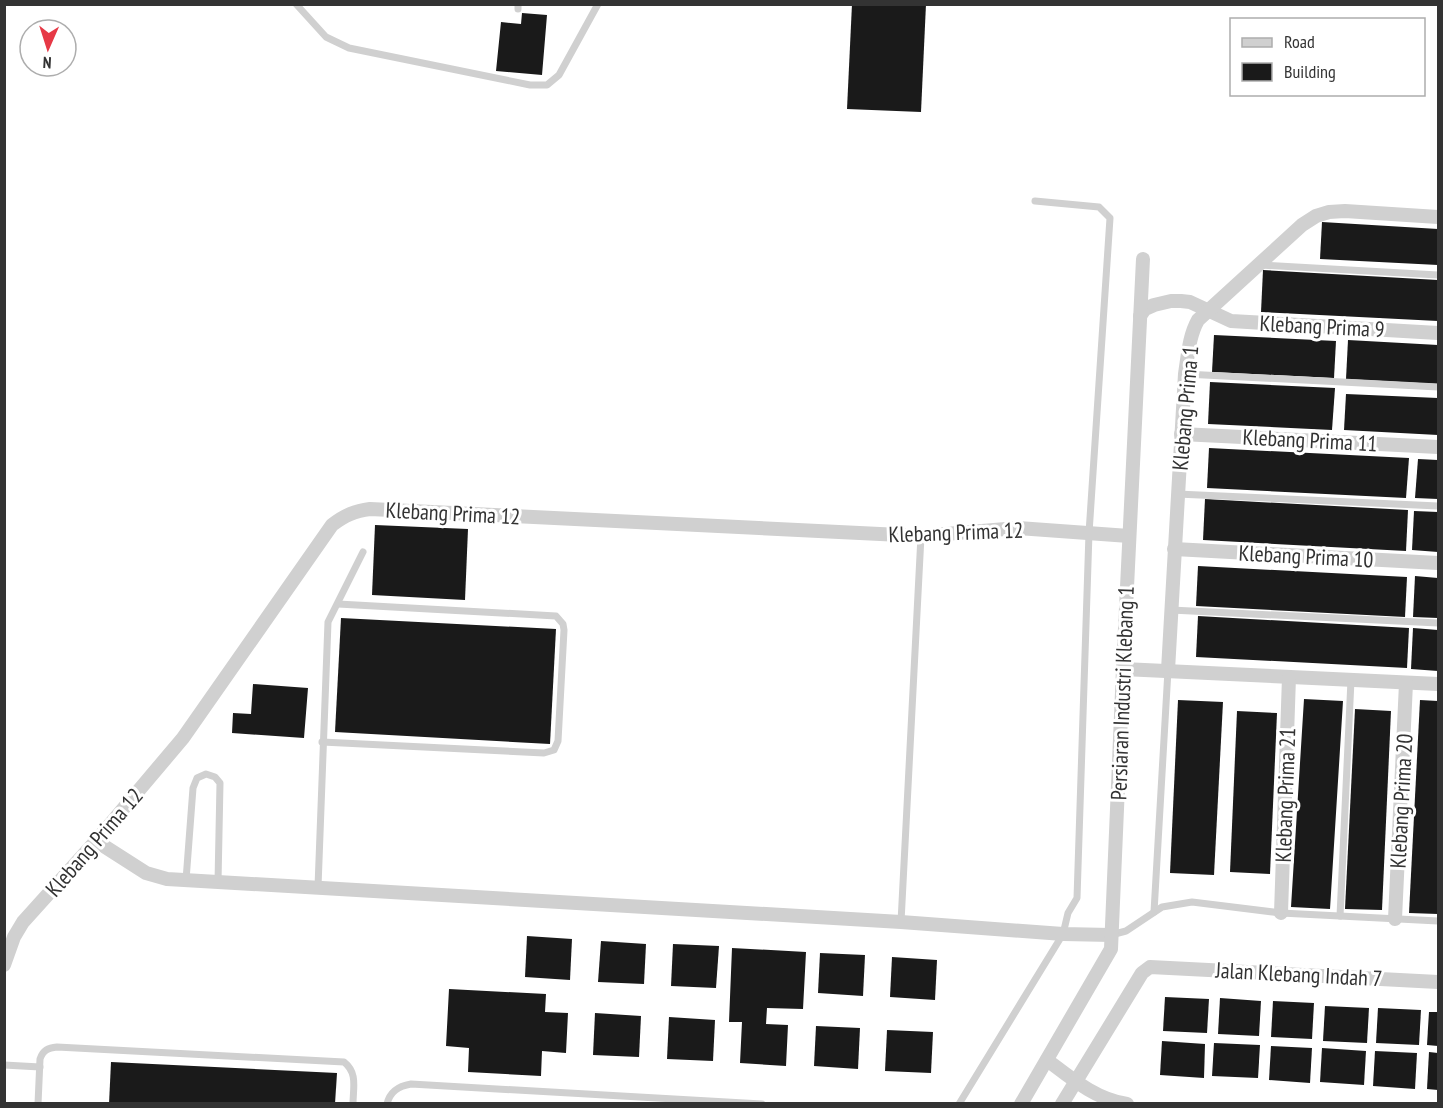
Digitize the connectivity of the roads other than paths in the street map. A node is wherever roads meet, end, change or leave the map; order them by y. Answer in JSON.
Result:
{"nodes":[{"id":1,"x":296,"y":4,"type":"edge"},
{"id":2,"x":598,"y":4,"type":"edge"},
{"id":3,"x":1035,"y":201,"type":"dead end"},
{"id":4,"x":1438,"y":217,"type":"edge"},
{"id":5,"x":1143,"y":259,"type":"dead end"},
{"id":6,"x":1259,"y":265,"type":"junction"},
{"id":7,"x":1438,"y":275,"type":"edge"},
{"id":8,"x":1208,"y":310,"type":"junction"},
{"id":9,"x":1140,"y":316,"type":"junction"},
{"id":10,"x":1438,"y":333,"type":"edge"},
{"id":11,"x":1185,"y":374,"type":"junction"},
{"id":12,"x":1438,"y":387,"type":"edge"},
{"id":13,"x":1181,"y":434,"type":"junction"},
{"id":14,"x":1438,"y":447,"type":"edge"},
{"id":15,"x":1177,"y":494,"type":"junction"},
{"id":16,"x":1438,"y":506,"type":"edge"},
{"id":17,"x":1089,"y":533,"type":"junction"},
{"id":18,"x":921,"y":536,"type":"junction"},
{"id":19,"x":1129,"y":536,"type":"junction"},
{"id":20,"x":1174,"y":549,"type":"junction"},
{"id":21,"x":363,"y":552,"type":"dead end"},
{"id":22,"x":1438,"y":563,"type":"edge"},
{"id":23,"x":338,"y":604,"type":"junction"},
{"id":24,"x":1170,"y":610,"type":"junction"},
{"id":25,"x":1438,"y":623,"type":"edge"},
{"id":26,"x":1122,"y":669,"type":"junction"},
{"id":27,"x":1168,"y":670,"type":"junction"},
{"id":28,"x":1289,"y":677,"type":"junction"},
{"id":29,"x":1351,"y":680,"type":"junction"},
{"id":30,"x":1406,"y":683,"type":"junction"},
{"id":31,"x":1438,"y":684,"type":"edge"},
{"id":32,"x":322,"y":742,"type":"junction"},
{"id":33,"x":96,"y":841,"type":"junction"},
{"id":34,"x":186,"y":880,"type":"junction"},
{"id":35,"x":218,"y":882,"type":"junction"},
{"id":36,"x":318,"y":887,"type":"junction"},
{"id":37,"x":1154,"y":912,"type":"junction"},
{"id":38,"x":1281,"y":913,"type":"junction"},
{"id":39,"x":1340,"y":916,"type":"junction"},
{"id":40,"x":1395,"y":919,"type":"junction"},
{"id":41,"x":1438,"y":921,"type":"edge"},
{"id":42,"x":901,"y":922,"type":"junction"},
{"id":43,"x":9,"y":934,"type":"edge"},
{"id":44,"x":1063,"y":934,"type":"junction"},
{"id":45,"x":1112,"y":935,"type":"junction"},
{"id":46,"x":4,"y":965,"type":"edge"},
{"id":47,"x":1438,"y":982,"type":"edge"},
{"id":48,"x":1047,"y":1060,"type":"junction"},
{"id":49,"x":4,"y":1065,"type":"edge"},
{"id":50,"x":40,"y":1067,"type":"junction"},
{"id":51,"x":1076,"y":1080,"type":"junction"},
{"id":52,"x":38,"y":1104,"type":"edge"},
{"id":53,"x":353,"y":1104,"type":"edge"},
{"id":54,"x":387,"y":1104,"type":"edge"},
{"id":55,"x":762,"y":1104,"type":"edge"},
{"id":56,"x":959,"y":1104,"type":"edge"},
{"id":57,"x":1021,"y":1104,"type":"edge"},
{"id":58,"x":1062,"y":1104,"type":"edge"},
{"id":59,"x":1126,"y":1104,"type":"edge"}],
"edges":[{"from":1,"to":2,"type":"lane"},
{"from":3,"to":17,"type":"lane"},
{"from":4,"to":6,"type":"street","name":"Klebang Prima 1"},
{"from":5,"to":9,"type":"street","name":"Persiaran Industri Klebang 1"},
{"from":6,"to":7,"type":"lane"},
{"from":6,"to":8,"type":"street","name":"Klebang Prima 1"},
{"from":8,"to":9,"type":"street","name":"Klebang Prima 9"},
{"from":8,"to":10,"type":"street","name":"Klebang Prima 9"},
{"from":8,"to":11,"type":"street","name":"Klebang Prima 1"},
{"from":9,"to":19,"type":"street","name":"Persiaran Industri Klebang 1"},
{"from":11,"to":12,"type":"lane"},
{"from":11,"to":13,"type":"street","name":"Klebang Prima 1"},
{"from":13,"to":14,"type":"street","name":"Klebang Prima 11"},
{"from":13,"to":15,"type":"street","name":"Klebang Prima 1"},
{"from":15,"to":16,"type":"lane"},
{"from":15,"to":20,"type":"street","name":"Klebang Prima 1"},
{"from":17,"to":18,"type":"street","name":"Klebang Prima 12"},
{"from":17,"to":19,"type":"street","name":"Klebang Prima 12"},
{"from":17,"to":44,"type":"lane"},
{"from":18,"to":33,"type":"street","name":"Klebang Prima 12"},
{"from":18,"to":42,"type":"lane"},
{"from":19,"to":26,"type":"street","name":"Persiaran Industri Klebang 1"},
{"from":20,"to":22,"type":"street","name":"Klebang Prima 10"},
{"from":20,"to":24,"type":"street","name":"Klebang Prima 1"},
{"from":21,"to":23,"type":"lane"},
{"from":23,"to":32,"type":"lane"},
{"from":23,"to":32,"type":"lane"},
{"from":24,"to":25,"type":"lane"},
{"from":24,"to":27,"type":"street","name":"Klebang Prima 1"},
{"from":26,"to":27,"type":"street"},
{"from":26,"to":45,"type":"street","name":"Persiaran Industri Klebang 1"},
{"from":27,"to":28,"type":"street"},
{"from":27,"to":37,"type":"lane"},
{"from":28,"to":29,"type":"street"},
{"from":28,"to":38,"type":"street","name":"Klebang Prima 21"},
{"from":29,"to":30,"type":"street"},
{"from":29,"to":39,"type":"lane"},
{"from":30,"to":31,"type":"street"},
{"from":30,"to":40,"type":"street","name":"Klebang Prima 20"},
{"from":32,"to":36,"type":"lane"},
{"from":33,"to":34,"type":"street"},
{"from":33,"to":43,"type":"street","name":"Klebang Prima 12"},
{"from":34,"to":35,"type":"street"},
{"from":34,"to":35,"type":"lane"},
{"from":35,"to":36,"type":"street"},
{"from":36,"to":42,"type":"street"},
{"from":37,"to":38,"type":"lane"},
{"from":37,"to":45,"type":"lane"},
{"from":38,"to":39,"type":"lane"},
{"from":39,"to":40,"type":"lane"},
{"from":40,"to":41,"type":"lane"},
{"from":42,"to":44,"type":"street"},
{"from":43,"to":46,"type":"street","name":"Klebang Prima 12"},
{"from":44,"to":45,"type":"street"},
{"from":44,"to":56,"type":"lane"},
{"from":45,"to":48,"type":"street","name":"Persiaran Industri Klebang 1"},
{"from":47,"to":51,"type":"street","name":"Jalan Klebang Indah 7"},
{"from":48,"to":51,"type":"street"},
{"from":48,"to":57,"type":"street","name":"Persiaran Industri Klebang 1"},
{"from":49,"to":50,"type":"lane"},
{"from":50,"to":52,"type":"lane"},
{"from":50,"to":53,"type":"lane"},
{"from":51,"to":58,"type":"street"},
{"from":51,"to":59,"type":"street"},
{"from":54,"to":55,"type":"lane"}]}
